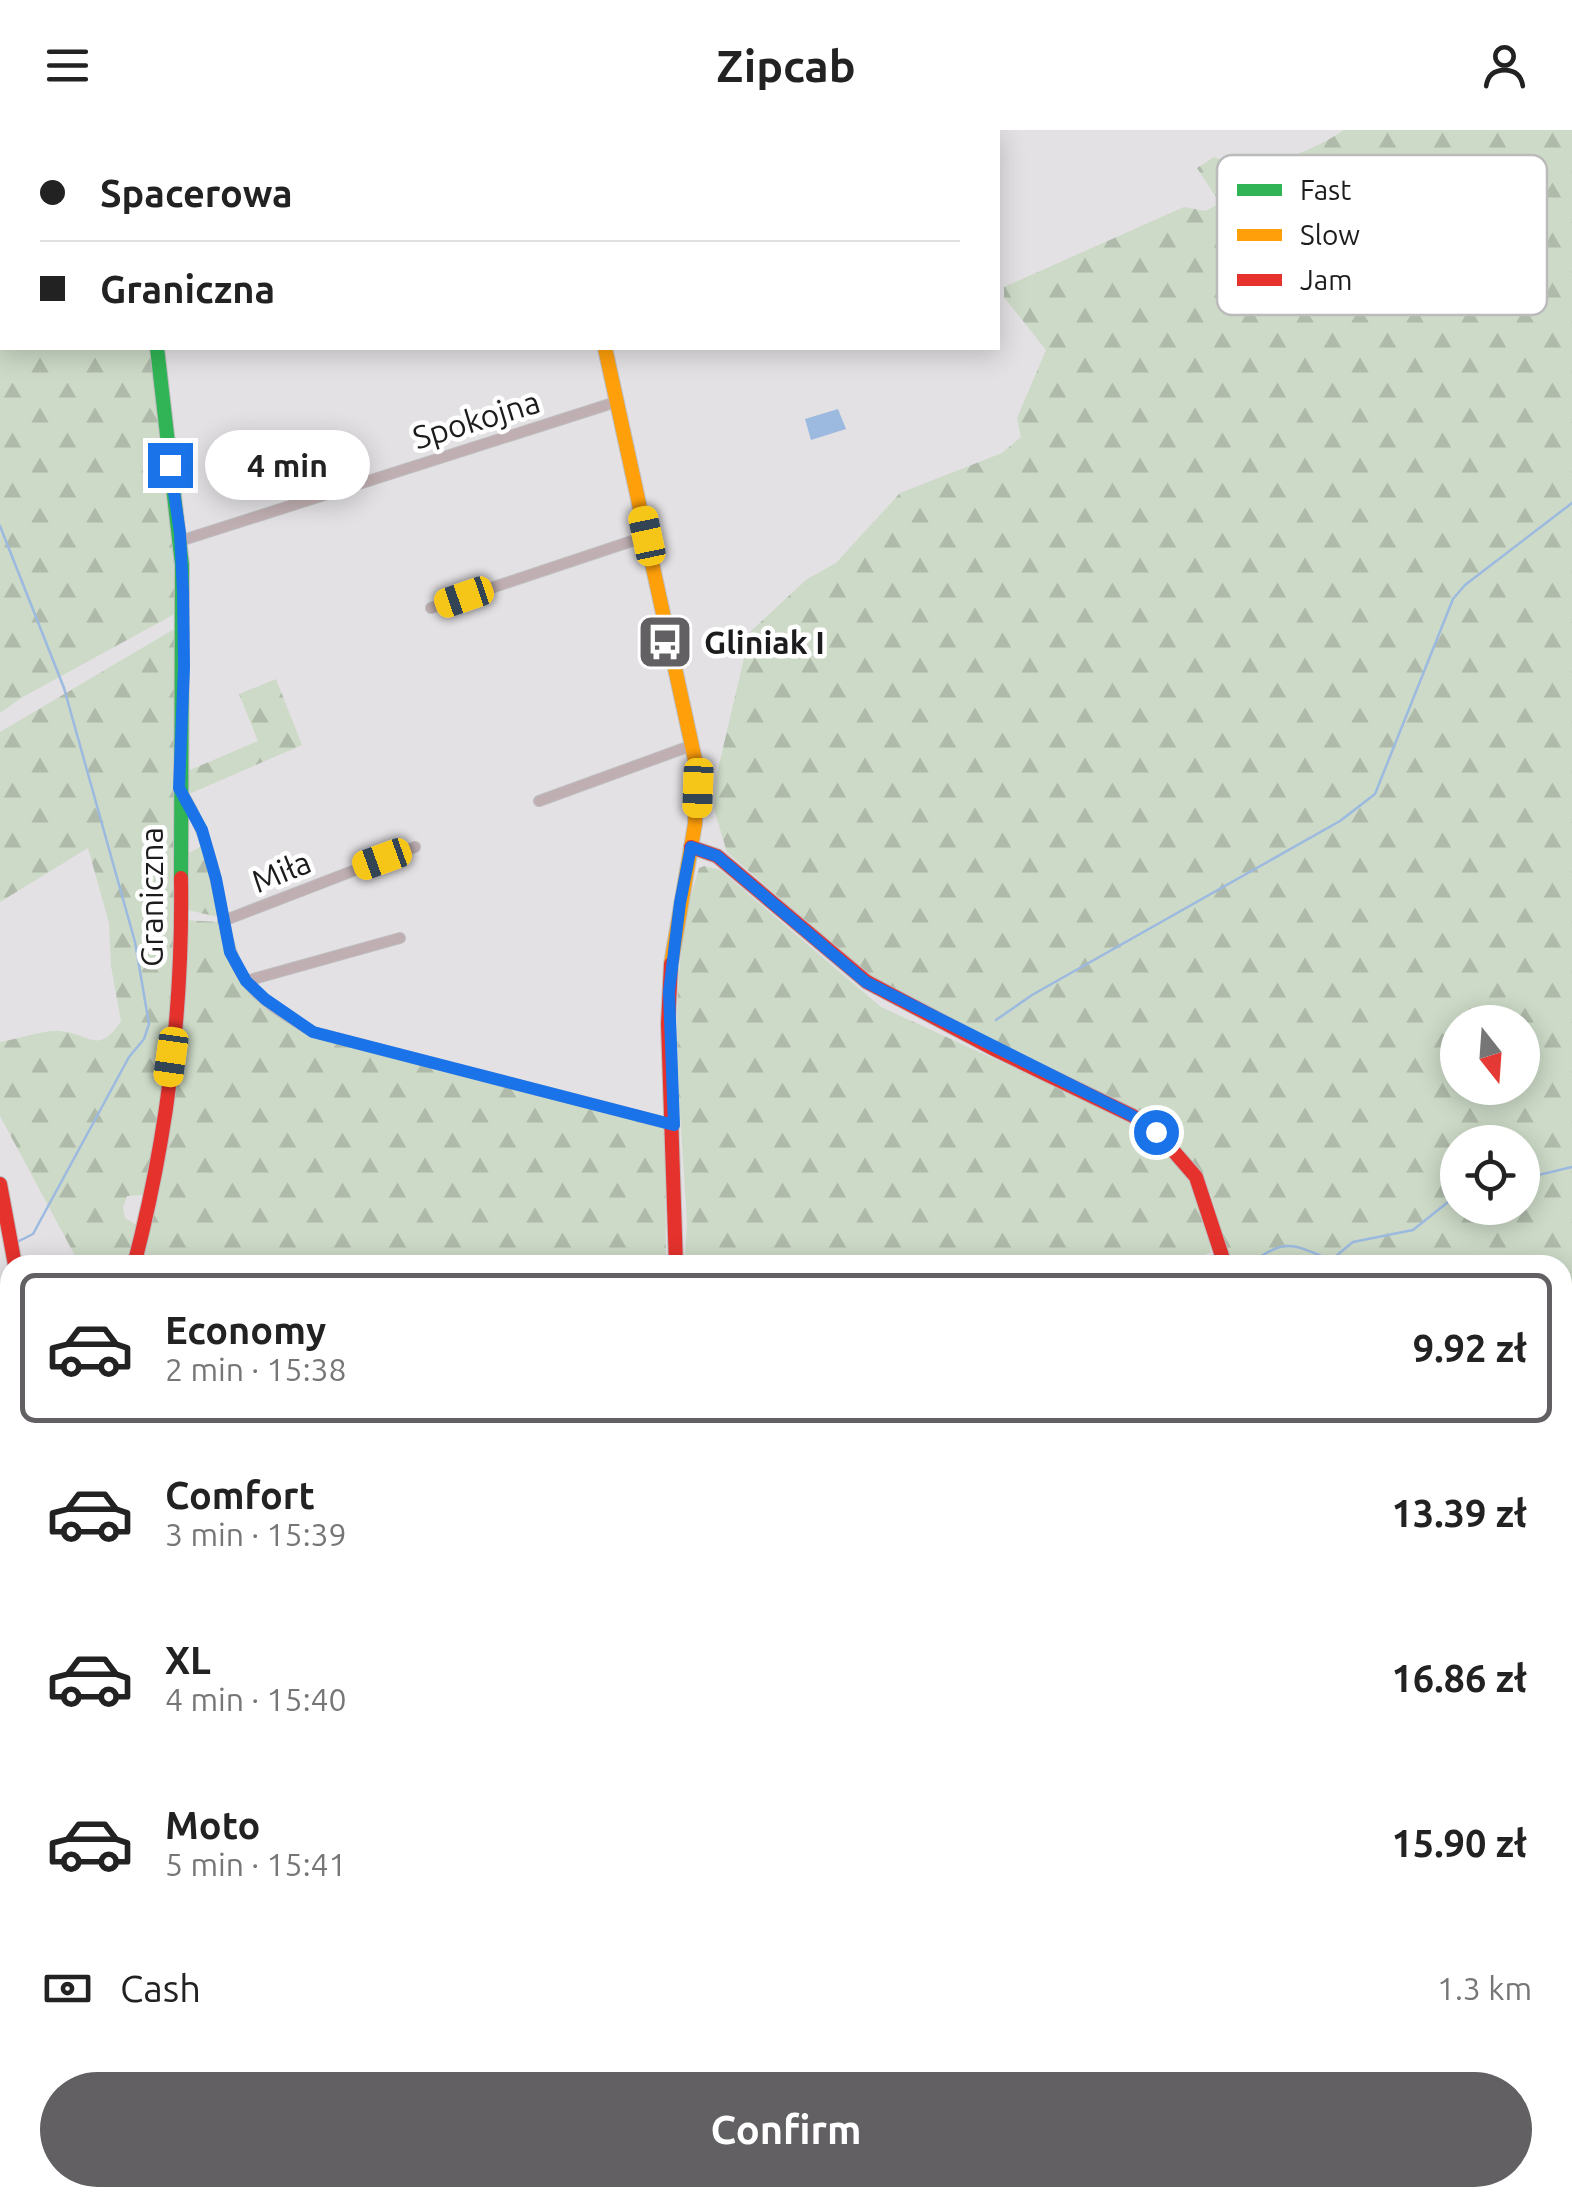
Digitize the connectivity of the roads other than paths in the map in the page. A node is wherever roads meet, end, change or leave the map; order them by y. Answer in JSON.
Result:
{"nodes":[{"id":1,"x":157,"y":350,"type":"edge"},
{"id":2,"x":604,"y":350,"type":"edge"},
{"id":3,"x":616,"y":402,"type":"junction"},
{"id":4,"x":647,"y":536,"type":"junction"},
{"id":5,"x":180,"y":542,"type":"junction"},
{"id":6,"x":431,"y":608,"type":"dead end"},
{"id":7,"x":693,"y":746,"type":"junction"},
{"id":8,"x":179,"y":788,"type":"junction"},
{"id":9,"x":539,"y":801,"type":"dead end"},
{"id":10,"x":415,"y":847,"type":"dead end"},
{"id":11,"x":691,"y":847,"type":"junction"},
{"id":12,"x":222,"y":920,"type":"junction"},
{"id":13,"x":400,"y":938,"type":"dead end"},
{"id":14,"x":246,"y":981,"type":"junction"},
{"id":15,"x":674,"y":1125,"type":"junction"},
{"id":16,"x":0,"y":1184,"type":"edge"},
{"id":17,"x":13,"y":1255,"type":"edge"},
{"id":18,"x":137,"y":1255,"type":"edge"},
{"id":19,"x":676,"y":1255,"type":"edge"},
{"id":20,"x":1223,"y":1255,"type":"edge"}],
"edges":[{"from":1,"to":5,"type":"street","name":"Graniczna"},
{"from":2,"to":3,"type":"street"},
{"from":3,"to":4,"type":"street"},
{"from":3,"to":5,"type":"street","name":"Spokojna"},
{"from":4,"to":6,"type":"street"},
{"from":4,"to":7,"type":"street"},
{"from":5,"to":8,"type":"street","name":"Graniczna"},
{"from":7,"to":9,"type":"street"},
{"from":7,"to":11,"type":"street"},
{"from":8,"to":12,"type":"street"},
{"from":8,"to":18,"type":"street","name":"Graniczna"},
{"from":10,"to":12,"type":"street","name":"Miła"},
{"from":11,"to":15,"type":"street"},
{"from":11,"to":20,"type":"street"},
{"from":12,"to":14,"type":"street"},
{"from":13,"to":14,"type":"street"},
{"from":14,"to":15,"type":"street"},
{"from":15,"to":19,"type":"street"},
{"from":16,"to":17,"type":"street"}]}
